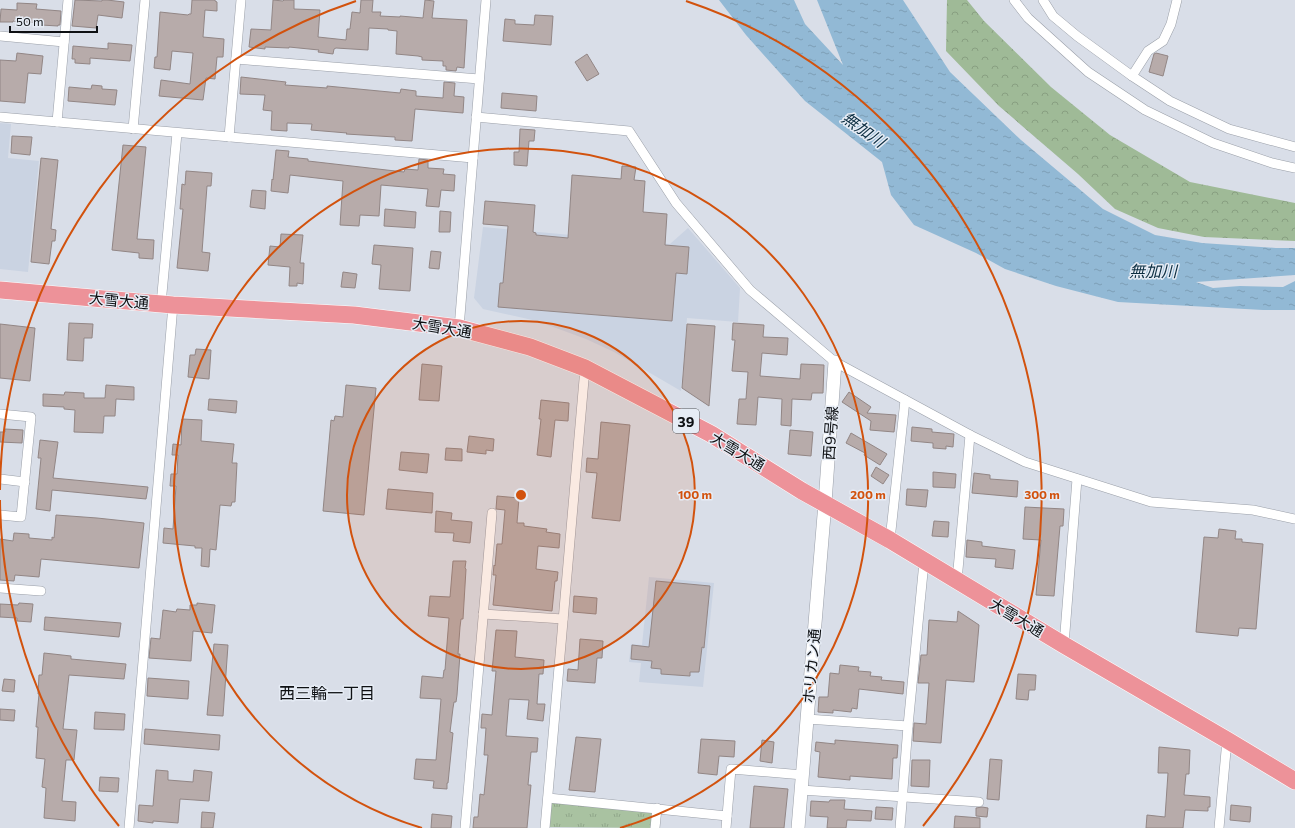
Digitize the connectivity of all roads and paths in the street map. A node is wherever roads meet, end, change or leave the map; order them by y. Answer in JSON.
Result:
{"nodes":[{"id":1,"x":68,"y":0,"type":"edge"},
{"id":2,"x":145,"y":0,"type":"edge"},
{"id":3,"x":241,"y":0,"type":"edge"},
{"id":4,"x":486,"y":0,"type":"edge"},
{"id":5,"x":1014,"y":0,"type":"edge"},
{"id":6,"x":1043,"y":0,"type":"edge"},
{"id":7,"x":1177,"y":0,"type":"edge"},
{"id":8,"x":0,"y":36,"type":"edge"},
{"id":9,"x":64,"y":42,"type":"junction"},
{"id":10,"x":236,"y":59,"type":"junction"},
{"id":11,"x":1132,"y":76,"type":"junction"},
{"id":12,"x":479,"y":79,"type":"junction"},
{"id":13,"x":0,"y":117,"type":"edge"},
{"id":14,"x":476,"y":118,"type":"junction"},
{"id":15,"x":57,"y":122,"type":"junction"},
{"id":16,"x":133,"y":129,"type":"junction"},
{"id":17,"x":177,"y":133,"type":"junction"},
{"id":18,"x":229,"y":137,"type":"junction"},
{"id":19,"x":1295,"y":147,"type":"edge"},
{"id":20,"x":473,"y":158,"type":"junction"},
{"id":21,"x":1295,"y":168,"type":"edge"},
{"id":22,"x":0,"y":290,"type":"edge"},
{"id":23,"x":167,"y":304,"type":"junction"},
{"id":24,"x":459,"y":328,"type":"junction"},
{"id":25,"x":835,"y":362,"type":"junction"},
{"id":26,"x":585,"y":368,"type":"junction"},
{"id":27,"x":905,"y":400,"type":"junction"},
{"id":28,"x":0,"y":414,"type":"edge"},
{"id":29,"x":970,"y":435,"type":"junction"},
{"id":30,"x":0,"y":479,"type":"edge"},
{"id":31,"x":1077,"y":479,"type":"junction"},
{"id":32,"x":25,"y":482,"type":"junction"},
{"id":33,"x":825,"y":503,"type":"junction"},
{"id":34,"x":492,"y":513,"type":"dead end"},
{"id":35,"x":0,"y":515,"type":"edge"},
{"id":36,"x":1295,"y":519,"type":"edge"},
{"id":37,"x":890,"y":540,"type":"junction"},
{"id":38,"x":924,"y":562,"type":"junction"},
{"id":39,"x":957,"y":581,"type":"junction"},
{"id":40,"x":0,"y":588,"type":"edge"},
{"id":41,"x":41,"y":591,"type":"dead end"},
{"id":42,"x":483,"y":614,"type":"junction"},
{"id":43,"x":563,"y":619,"type":"junction"},
{"id":44,"x":1064,"y":645,"type":"junction"},
{"id":45,"x":807,"y":719,"type":"junction"},
{"id":46,"x":908,"y":726,"type":"junction"},
{"id":47,"x":1227,"y":740,"type":"junction"},
{"id":48,"x":803,"y":775,"type":"junction"},
{"id":49,"x":1295,"y":782,"type":"edge"},
{"id":50,"x":802,"y":790,"type":"junction"},
{"id":51,"x":903,"y":797,"type":"junction"},
{"id":52,"x":548,"y":798,"type":"junction"},
{"id":53,"x":979,"y":802,"type":"dead end"},
{"id":54,"x":657,"y":808,"type":"junction"},
{"id":55,"x":727,"y":816,"type":"junction"},
{"id":56,"x":130,"y":828,"type":"edge"},
{"id":57,"x":465,"y":828,"type":"edge"},
{"id":58,"x":545,"y":828,"type":"edge"},
{"id":59,"x":655,"y":828,"type":"edge"},
{"id":60,"x":726,"y":828,"type":"edge"},
{"id":61,"x":798,"y":828,"type":"edge"},
{"id":62,"x":900,"y":828,"type":"edge"},
{"id":63,"x":1219,"y":828,"type":"edge"}],
"edges":[{"from":1,"to":9,"type":"street"},
{"from":2,"to":16,"type":"street"},
{"from":3,"to":10,"type":"street"},
{"from":4,"to":12,"type":"street"},
{"from":5,"to":21,"type":"street"},
{"from":6,"to":11,"type":"street"},
{"from":7,"to":11,"type":"street"},
{"from":8,"to":9,"type":"street"},
{"from":9,"to":15,"type":"street"},
{"from":10,"to":12,"type":"street"},
{"from":10,"to":18,"type":"street"},
{"from":11,"to":19,"type":"street"},
{"from":12,"to":14,"type":"street"},
{"from":13,"to":15,"type":"street"},
{"from":14,"to":20,"type":"street"},
{"from":14,"to":25,"type":"street"},
{"from":15,"to":16,"type":"street"},
{"from":16,"to":17,"type":"street"},
{"from":17,"to":18,"type":"street"},
{"from":17,"to":23,"type":"street"},
{"from":18,"to":20,"type":"street"},
{"from":20,"to":24,"type":"street"},
{"from":22,"to":23,"type":"highway","name":"大雪大通","number":"39"},
{"from":23,"to":24,"type":"highway","name":"大雪大通","number":"39"},
{"from":23,"to":56,"type":"street"},
{"from":24,"to":26,"type":"highway","name":"大雪大通","number":"39"},
{"from":25,"to":27,"type":"street"},
{"from":25,"to":33,"type":"street","name":"西9号線"},
{"from":26,"to":33,"type":"highway","name":"大雪大通","number":"39"},
{"from":26,"to":43,"type":"street"},
{"from":27,"to":29,"type":"street"},
{"from":27,"to":37,"type":"street"},
{"from":28,"to":32,"type":"street"},
{"from":29,"to":31,"type":"street"},
{"from":29,"to":39,"type":"street"},
{"from":30,"to":32,"type":"street"},
{"from":31,"to":36,"type":"street"},
{"from":31,"to":44,"type":"street"},
{"from":32,"to":35,"type":"street"},
{"from":33,"to":37,"type":"highway","name":"大雪大通","number":"39"},
{"from":33,"to":45,"type":"street","name":"ホリカン通"},
{"from":34,"to":42,"type":"street"},
{"from":37,"to":38,"type":"highway","name":"大雪大通","number":"39"},
{"from":38,"to":39,"type":"highway","name":"大雪大通","number":"39"},
{"from":38,"to":46,"type":"street"},
{"from":39,"to":44,"type":"highway","name":"大雪大通","number":"39"},
{"from":40,"to":41,"type":"street"},
{"from":42,"to":43,"type":"street"},
{"from":42,"to":57,"type":"street"},
{"from":43,"to":52,"type":"street"},
{"from":44,"to":47,"type":"highway","name":"大雪大通","number":"39"},
{"from":45,"to":46,"type":"street"},
{"from":45,"to":48,"type":"street","name":"ホリカン通"},
{"from":46,"to":51,"type":"street"},
{"from":47,"to":49,"type":"highway","name":"大雪大通","number":"39"},
{"from":47,"to":63,"type":"street"},
{"from":48,"to":50,"type":"street","name":"ホリカン通"},
{"from":48,"to":55,"type":"street"},
{"from":50,"to":51,"type":"street"},
{"from":50,"to":61,"type":"street","name":"ホリカン通"},
{"from":51,"to":53,"type":"street"},
{"from":51,"to":62,"type":"street"},
{"from":52,"to":54,"type":"street"},
{"from":52,"to":58,"type":"street"},
{"from":54,"to":55,"type":"street"},
{"from":54,"to":59,"type":"street"},
{"from":55,"to":60,"type":"street"}]}
